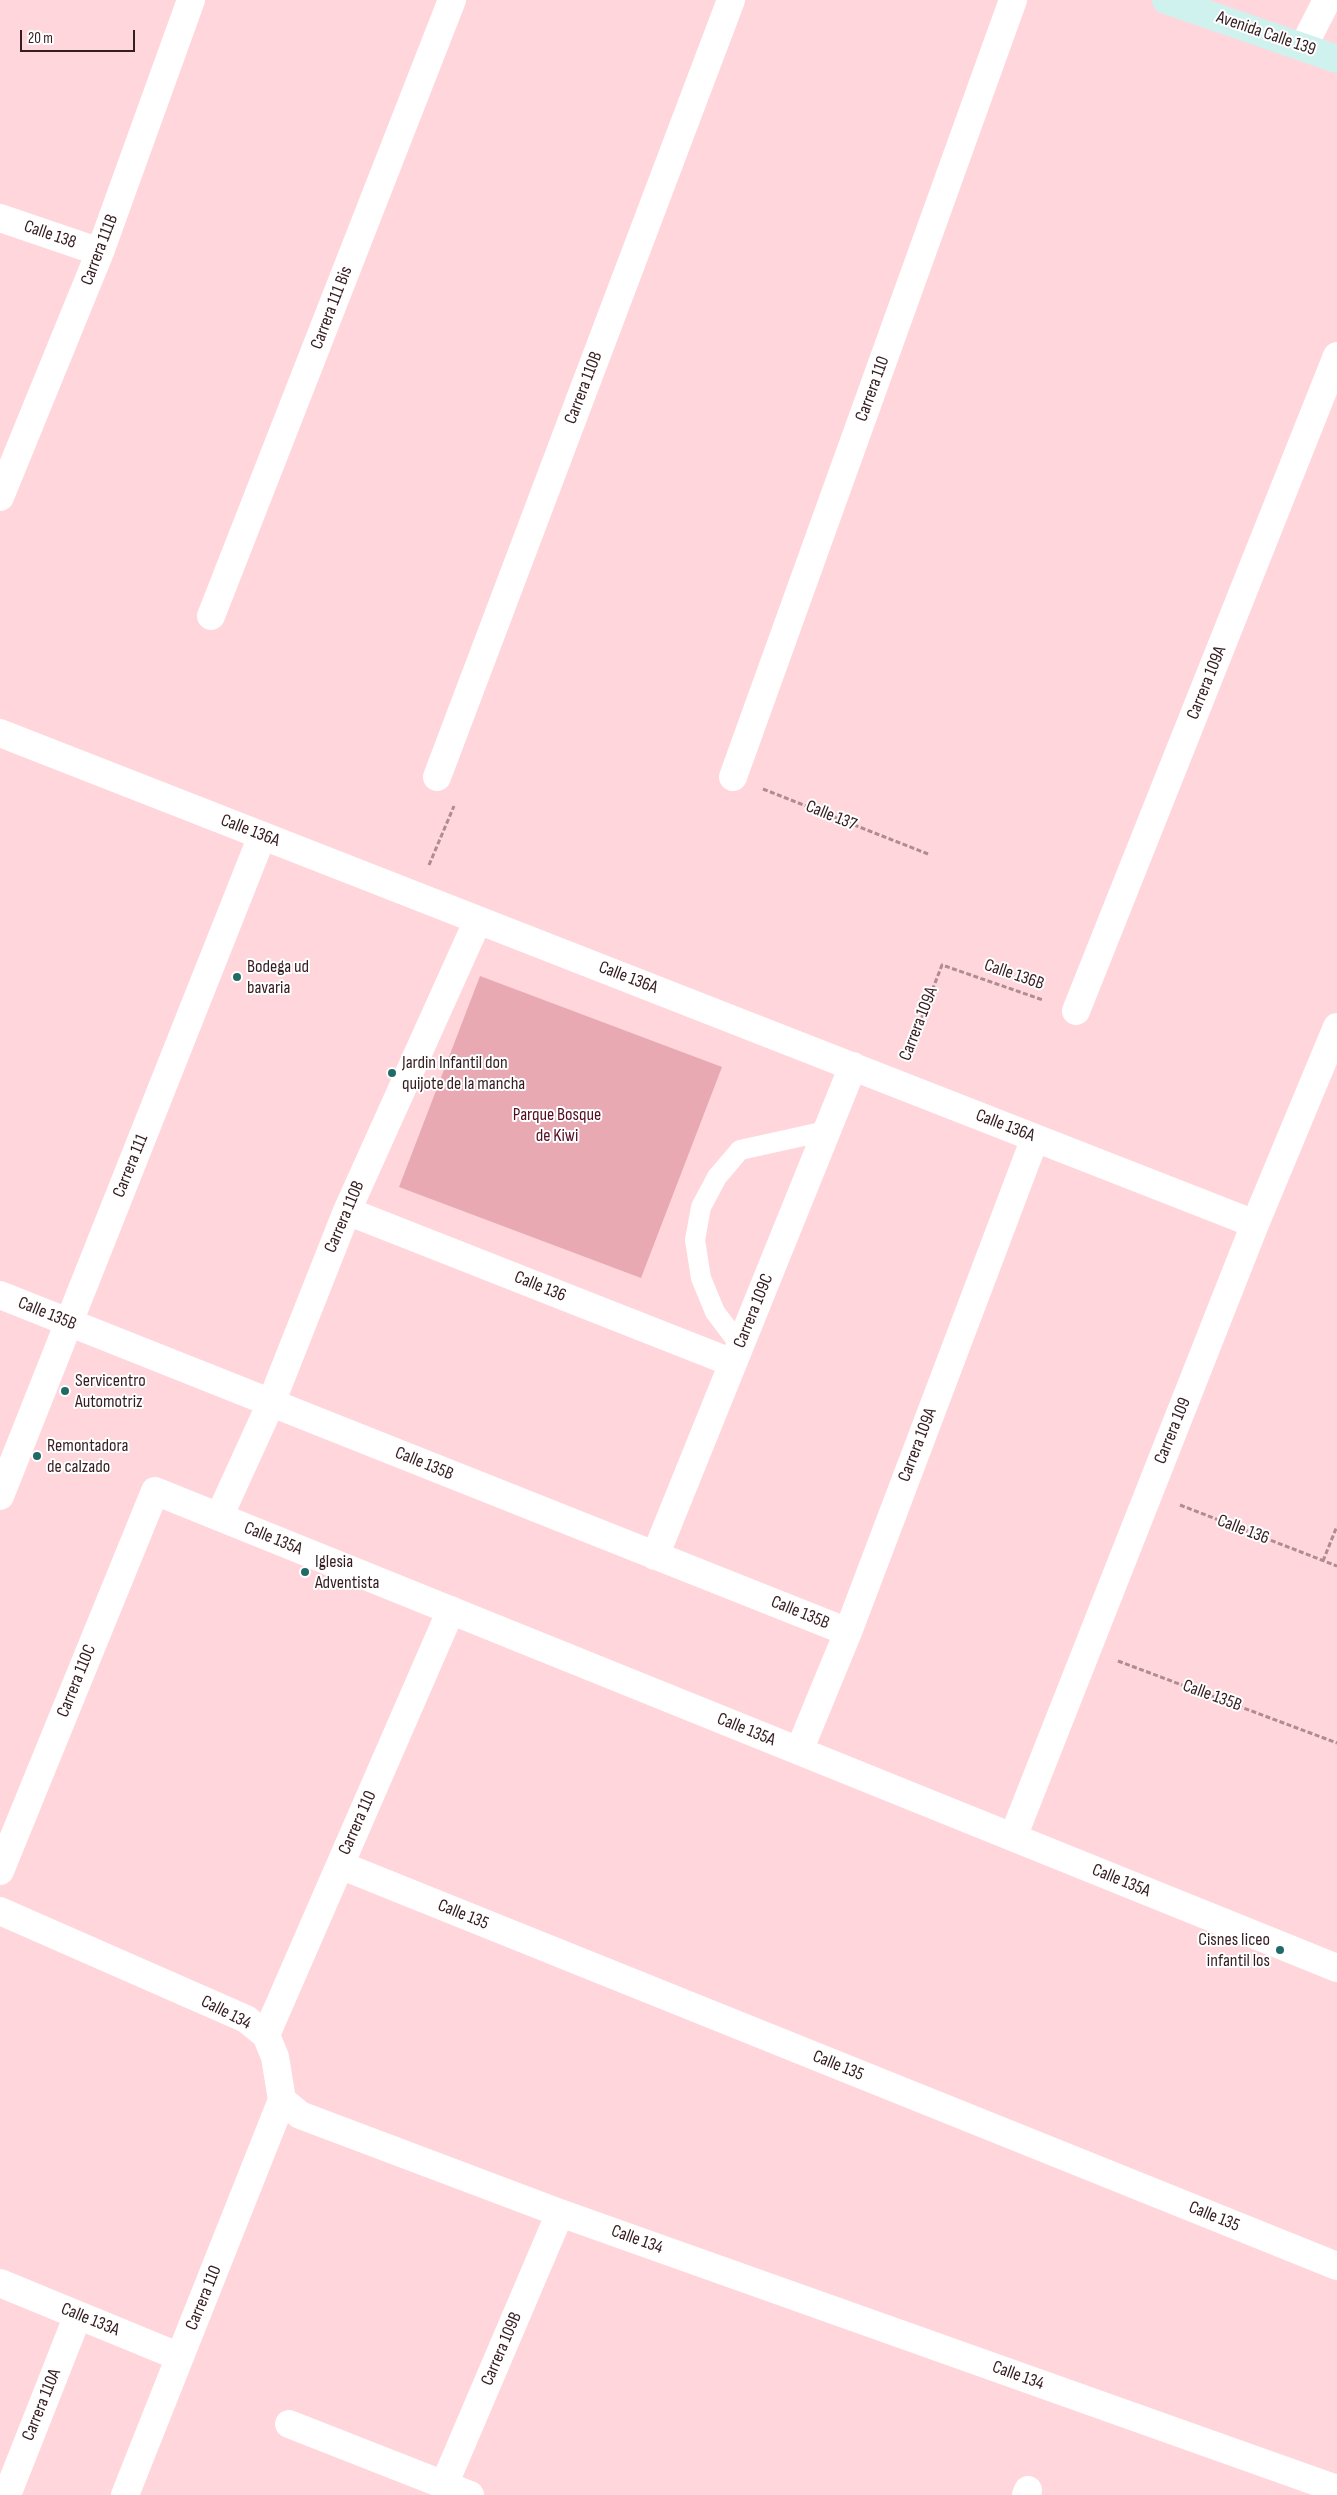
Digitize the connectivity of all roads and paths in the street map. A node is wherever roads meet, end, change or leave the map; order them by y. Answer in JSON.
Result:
{"nodes":[{"id":1,"x":191,"y":0,"type":"edge"},
{"id":2,"x":452,"y":0,"type":"edge"},
{"id":3,"x":731,"y":0,"type":"edge"},
{"id":4,"x":1013,"y":0,"type":"edge"},
{"id":5,"x":1166,"y":0,"type":"edge"},
{"id":6,"x":1327,"y":0,"type":"edge"},
{"id":7,"x":1303,"y":47,"type":"junction"},
{"id":8,"x":1337,"y":59,"type":"edge"},
{"id":9,"x":0,"y":218,"type":"edge"},
{"id":10,"x":100,"y":252,"type":"junction"},
{"id":11,"x":1337,"y":356,"type":"edge"},
{"id":12,"x":0,"y":497,"type":"edge"},
{"id":13,"x":211,"y":616,"type":"dead end"},
{"id":14,"x":0,"y":733,"type":"edge"},
{"id":15,"x":437,"y":777,"type":"joint"},
{"id":16,"x":734,"y":778,"type":"joint"},
{"id":17,"x":262,"y":836,"type":"junction"},
{"id":18,"x":928,"y":854,"type":"dead end"},
{"id":19,"x":416,"y":896,"type":"junction"},
{"id":20,"x":478,"y":920,"type":"junction"},
{"id":21,"x":942,"y":965,"type":"joint"},
{"id":22,"x":1076,"y":1011,"type":"joint"},
{"id":23,"x":1335,"y":1038,"type":"edge"},
{"id":24,"x":853,"y":1066,"type":"junction"},
{"id":25,"x":896,"y":1084,"type":"junction"},
{"id":26,"x":826,"y":1131,"type":"junction"},
{"id":27,"x":1035,"y":1138,"type":"junction"},
{"id":28,"x":347,"y":1211,"type":"junction"},
{"id":29,"x":1255,"y":1224,"type":"junction"},
{"id":30,"x":0,"y":1295,"type":"edge"},
{"id":31,"x":68,"y":1322,"type":"junction"},
{"id":32,"x":736,"y":1354,"type":"junction"},
{"id":33,"x":271,"y":1403,"type":"junction"},
{"id":34,"x":155,"y":1491,"type":"joint"},
{"id":35,"x":1149,"y":1494,"type":"junction"},
{"id":36,"x":0,"y":1496,"type":"edge"},
{"id":37,"x":220,"y":1517,"type":"junction"},
{"id":38,"x":1337,"y":1526,"type":"edge"},
{"id":39,"x":655,"y":1556,"type":"junction"},
{"id":40,"x":1323,"y":1561,"type":"junction"},
{"id":41,"x":1337,"y":1566,"type":"edge"},
{"id":42,"x":451,"y":1610,"type":"junction"},
{"id":43,"x":848,"y":1632,"type":"junction"},
{"id":44,"x":1087,"y":1650,"type":"junction"},
{"id":45,"x":1337,"y":1742,"type":"edge"},
{"id":46,"x":799,"y":1751,"type":"junction"},
{"id":47,"x":1013,"y":1837,"type":"junction"},
{"id":48,"x":340,"y":1865,"type":"junction"},
{"id":49,"x":0,"y":1871,"type":"edge"},
{"id":50,"x":0,"y":1911,"type":"edge"},
{"id":51,"x":1337,"y":1968,"type":"edge"},
{"id":52,"x":266,"y":2035,"type":"junction"},
{"id":53,"x":282,"y":2100,"type":"junction"},
{"id":54,"x":560,"y":2213,"type":"junction"},
{"id":55,"x":1337,"y":2266,"type":"edge"},
{"id":56,"x":0,"y":2283,"type":"edge"},
{"id":57,"x":78,"y":2315,"type":"junction"},
{"id":58,"x":180,"y":2357,"type":"junction"},
{"id":59,"x":289,"y":2424,"type":"dead end"},
{"id":60,"x":444,"y":2485,"type":"junction"},
{"id":61,"x":1337,"y":2490,"type":"edge"},
{"id":62,"x":6,"y":2495,"type":"edge"},
{"id":63,"x":125,"y":2495,"type":"edge"},
{"id":64,"x":470,"y":2495,"type":"edge"}],
"edges":[{"from":1,"to":10,"type":"street","name":"Carrera 111B"},
{"from":2,"to":13,"type":"street","name":"Carrera 111 Bis"},
{"from":3,"to":15,"type":"street","name":"Carrera 110B"},
{"from":4,"to":16,"type":"street","name":"Carrera 110"},
{"from":5,"to":7,"type":"main road","name":"Avenida Calle 139"},
{"from":6,"to":7,"type":"street"},
{"from":7,"to":8,"type":"main road","name":"Avenida Calle 139"},
{"from":9,"to":10,"type":"street","name":"Calle 138"},
{"from":10,"to":12,"type":"street","name":"Carrera 111B"},
{"from":11,"to":22,"type":"street","name":"Carrera 109A"},
{"from":14,"to":17,"type":"street","name":"Calle 136A"},
{"from":15,"to":19,"type":"path"},
{"from":16,"to":18,"type":"path","name":"Calle 137"},
{"from":17,"to":19,"type":"street","name":"Calle 136A"},
{"from":17,"to":31,"type":"street","name":"Carrera 111"},
{"from":19,"to":20,"type":"street","name":"Calle 136A"},
{"from":20,"to":24,"type":"street","name":"Calle 136A"},
{"from":20,"to":28,"type":"street","name":"Carrera 110B"},
{"from":21,"to":22,"type":"path","name":"Calle 136B"},
{"from":21,"to":25,"type":"path","name":"Carrera 109A"},
{"from":23,"to":29,"type":"street","name":"Carrera 109"},
{"from":24,"to":25,"type":"street","name":"Calle 136A"},
{"from":24,"to":26,"type":"street","name":"Carrera 109C"},
{"from":25,"to":27,"type":"street","name":"Calle 136A"},
{"from":26,"to":32,"type":"street","name":"Carrera 109C"},
{"from":26,"to":32,"type":"lane"},
{"from":27,"to":29,"type":"street","name":"Calle 136A"},
{"from":27,"to":43,"type":"street","name":"Carrera 109A"},
{"from":28,"to":32,"type":"street","name":"Calle 136"},
{"from":28,"to":33,"type":"street","name":"Carrera 110B"},
{"from":29,"to":35,"type":"street","name":"Carrera 109"},
{"from":30,"to":31,"type":"street","name":"Calle 135B"},
{"from":31,"to":33,"type":"street","name":"Calle 135B"},
{"from":31,"to":36,"type":"street","name":"Carrera 111"},
{"from":32,"to":39,"type":"street","name":"Carrera 109C"},
{"from":33,"to":37,"type":"street","name":"Carrera 110B"},
{"from":33,"to":39,"type":"street","name":"Calle 135B"},
{"from":34,"to":37,"type":"street","name":"Calle 135A"},
{"from":34,"to":49,"type":"street","name":"Carrera 110C"},
{"from":35,"to":40,"type":"path","name":"Calle 136"},
{"from":35,"to":44,"type":"street","name":"Carrera 109"},
{"from":37,"to":42,"type":"street","name":"Calle 135A"},
{"from":38,"to":40,"type":"path"},
{"from":39,"to":43,"type":"street","name":"Calle 135B"},
{"from":40,"to":41,"type":"path","name":"Calle 136"},
{"from":42,"to":46,"type":"street","name":"Calle 135A"},
{"from":42,"to":48,"type":"street","name":"Carrera 110"},
{"from":43,"to":46,"type":"street","name":"Carrera 109A"},
{"from":44,"to":45,"type":"path","name":"Calle 135B"},
{"from":44,"to":47,"type":"street","name":"Carrera 109"},
{"from":46,"to":47,"type":"street","name":"Calle 135A"},
{"from":47,"to":51,"type":"street","name":"Calle 135A"},
{"from":48,"to":52,"type":"street","name":"Carrera 110"},
{"from":48,"to":55,"type":"street","name":"Calle 135"},
{"from":50,"to":52,"type":"street","name":"Calle 134"},
{"from":52,"to":53,"type":"street","name":"Calle 134"},
{"from":53,"to":54,"type":"street","name":"Calle 134"},
{"from":53,"to":58,"type":"street","name":"Carrera 110"},
{"from":54,"to":60,"type":"street","name":"Carrera 109B"},
{"from":54,"to":61,"type":"street","name":"Calle 134"},
{"from":56,"to":57,"type":"street","name":"Calle 133A"},
{"from":57,"to":58,"type":"street","name":"Calle 133A"},
{"from":57,"to":62,"type":"street","name":"Carrera 110A"},
{"from":58,"to":63,"type":"street","name":"Carrera 110"},
{"from":59,"to":60,"type":"street"},
{"from":60,"to":64,"type":"street"}]}
